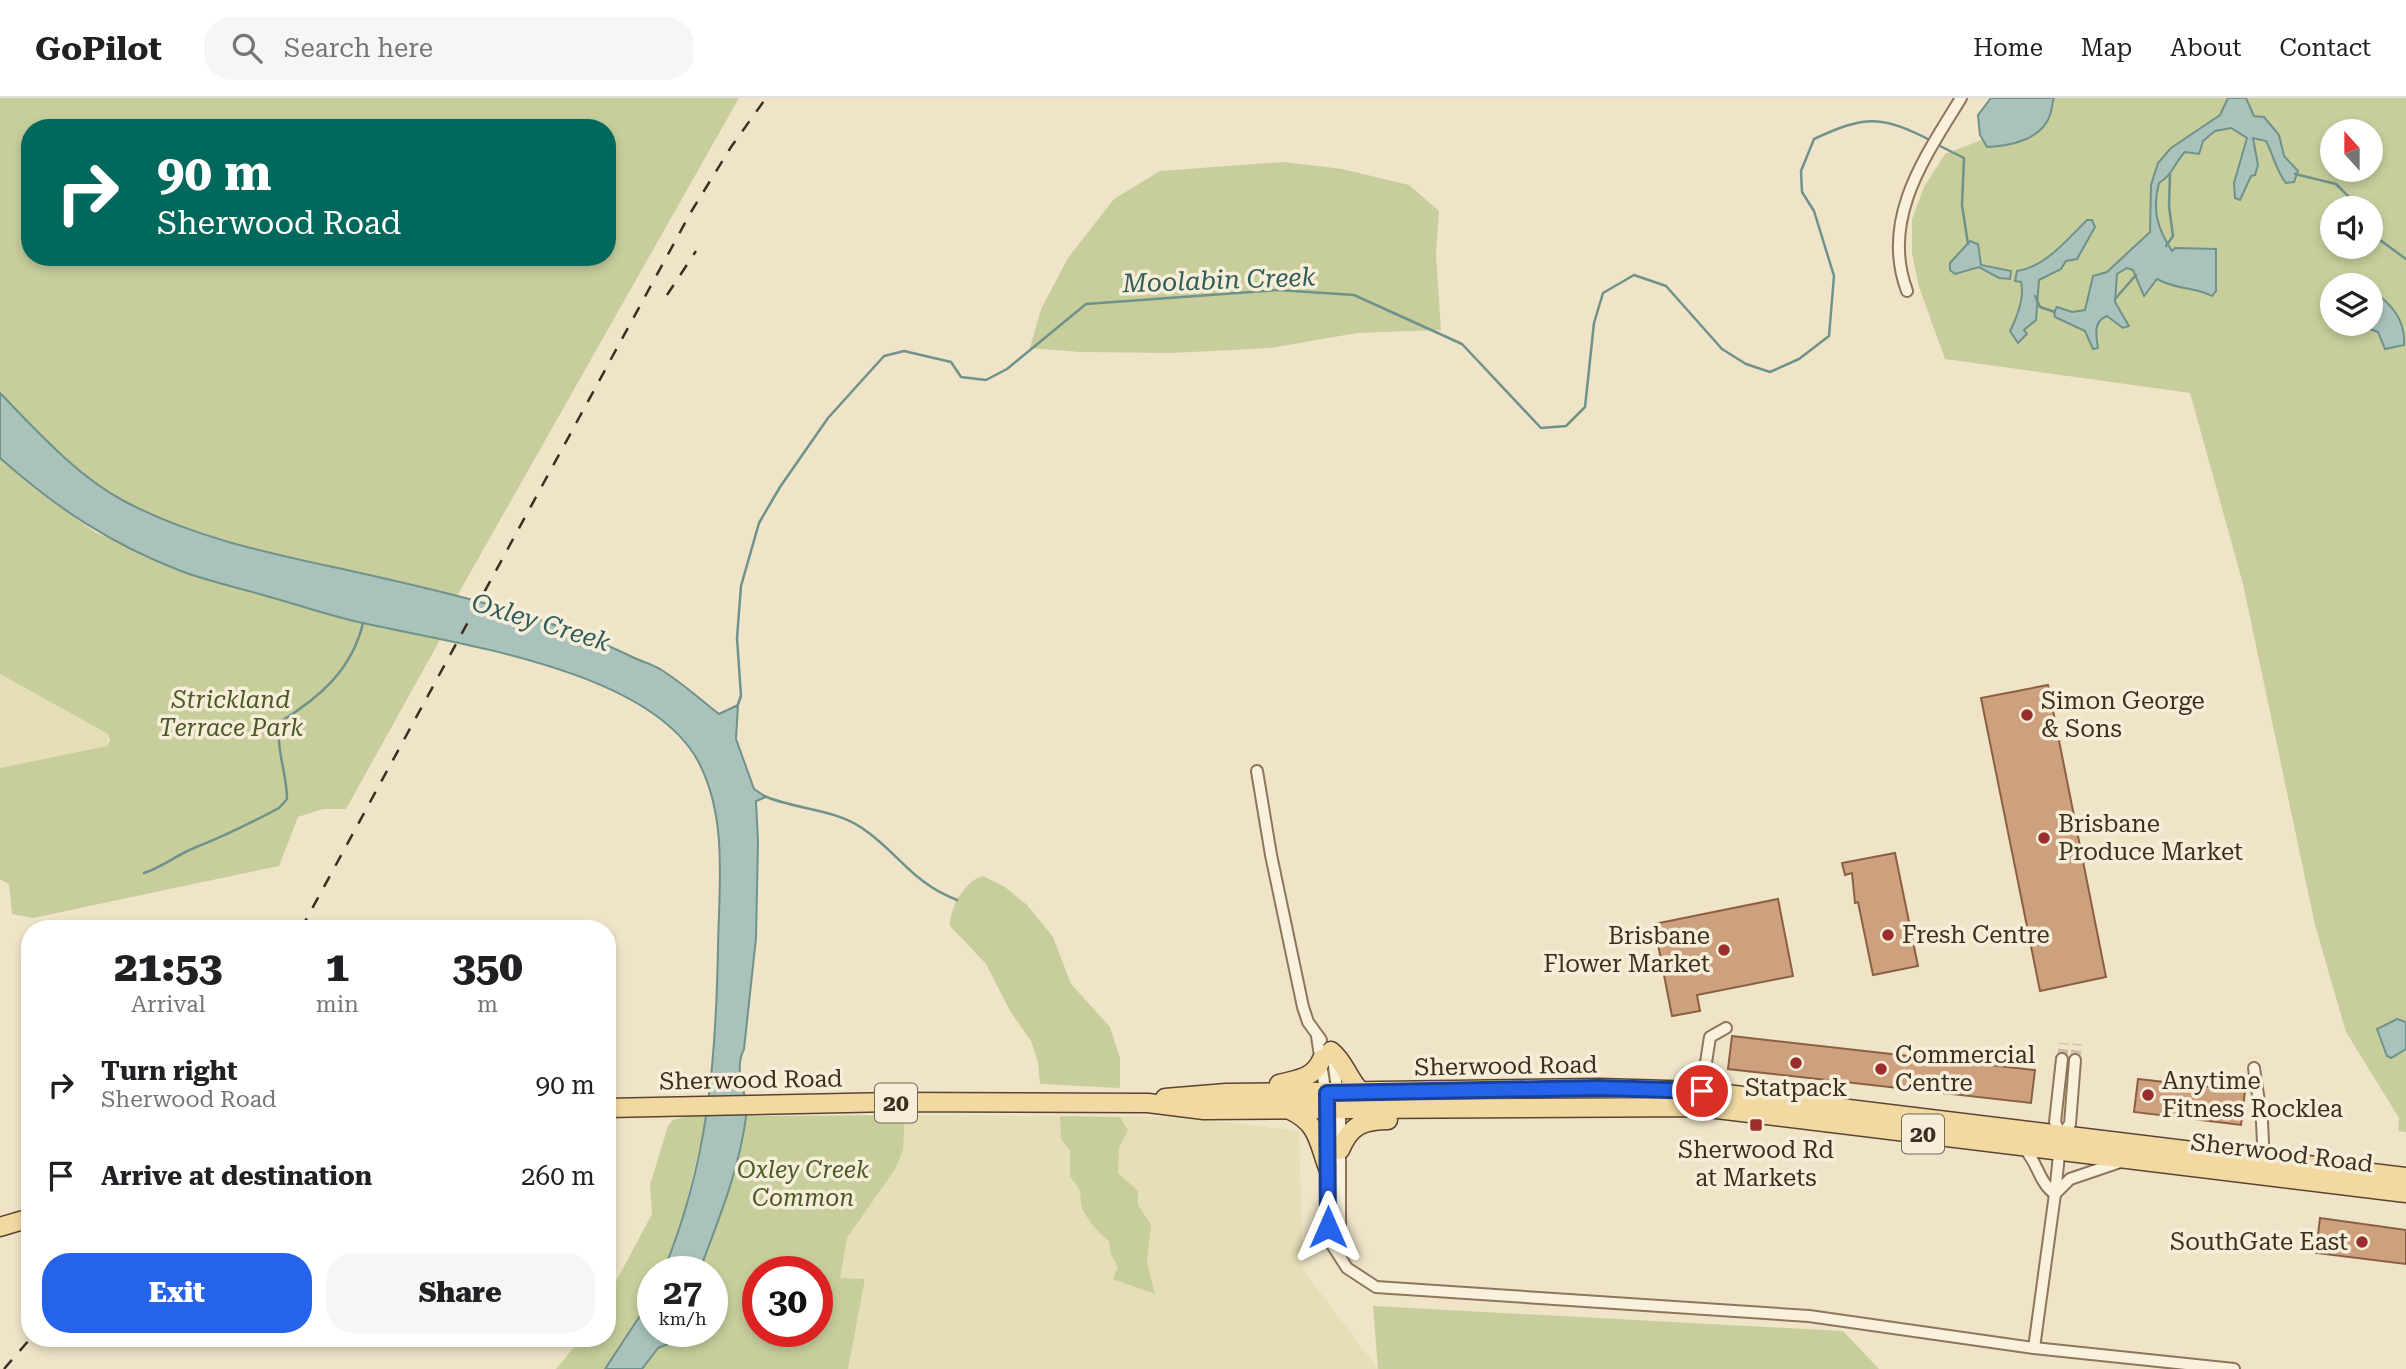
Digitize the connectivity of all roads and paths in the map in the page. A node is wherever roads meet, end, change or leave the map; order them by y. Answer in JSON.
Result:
{"nodes":[{"id":1,"x":1961,"y":98,"type":"edge"},
{"id":2,"x":1907,"y":291,"type":"dead end"},
{"id":3,"x":1257,"y":771,"type":"dead end"},
{"id":4,"x":1726,"y":1028,"type":"dead end"},
{"id":5,"x":1327,"y":1055,"type":"junction"},
{"id":6,"x":2062,"y":1059,"type":"tunnel mouth"},
{"id":7,"x":2075,"y":1060,"type":"tunnel mouth"},
{"id":8,"x":2253,"y":1068,"type":"dead end"},
{"id":9,"x":1361,"y":1092,"type":"junction"},
{"id":10,"x":1260,"y":1093,"type":"junction"},
{"id":11,"x":1701,"y":1099,"type":"junction"},
{"id":12,"x":1333,"y":1101,"type":"junction"},
{"id":13,"x":1148,"y":1103,"type":"junction"},
{"id":14,"x":616,"y":1108,"type":"edge"},
{"id":15,"x":1434,"y":1109,"type":"junction"},
{"id":16,"x":1290,"y":1110,"type":"junction"},
{"id":17,"x":2060,"y":1142,"type":"junction"},
{"id":18,"x":2022,"y":1145,"type":"junction"},
{"id":19,"x":1340,"y":1150,"type":"junction"},
{"id":20,"x":2129,"y":1158,"type":"junction"},
{"id":21,"x":2262,"y":1158,"type":"junction"},
{"id":22,"x":1328,"y":1168,"type":"junction"},
{"id":23,"x":2269,"y":1175,"type":"junction"},
{"id":24,"x":2406,"y":1177,"type":"edge"},
{"id":25,"x":2406,"y":1193,"type":"edge"},
{"id":26,"x":2055,"y":1194,"type":"junction"},
{"id":27,"x":21,"y":1221,"type":"edge"},
{"id":28,"x":0,"y":1227,"type":"edge"},
{"id":29,"x":1339,"y":1255,"type":"junction"},
{"id":30,"x":2034,"y":1348,"type":"junction"},
{"id":31,"x":2234,"y":1369,"type":"edge"}],
"edges":[{"from":1,"to":2,"type":"street"},
{"from":3,"to":5,"type":"street"},
{"from":4,"to":11,"type":"street"},
{"from":5,"to":9,"type":"main road"},
{"from":5,"to":10,"type":"main road"},
{"from":5,"to":12,"type":"street"},
{"from":6,"to":17,"type":"street"},
{"from":7,"to":17,"type":"street"},
{"from":8,"to":21,"type":"street"},
{"from":9,"to":11,"type":"main road","name":"Sherwood Road","number":"20"},
{"from":9,"to":12,"type":"main road","name":"Sherwood Road","number":"20"},
{"from":10,"to":12,"type":"main road","name":"Sherwood Road","number":"20"},
{"from":10,"to":13,"type":"main road","name":"Sherwood Road","number":"20"},
{"from":11,"to":15,"type":"main road","name":"Sherwood Road","number":"20"},
{"from":11,"to":17,"type":"main road","name":"Sherwood Road","number":"20"},
{"from":11,"to":18,"type":"main road","name":"Sherwood Road","number":"20"},
{"from":12,"to":15,"type":"main road","name":"Sherwood Road","number":"20"},
{"from":12,"to":16,"type":"main road","name":"Sherwood Road","number":"20"},
{"from":12,"to":19,"type":"street"},
{"from":12,"to":22,"type":"street"},
{"from":13,"to":14,"type":"main road","name":"Sherwood Road","number":"20"},
{"from":13,"to":16,"type":"main road","name":"Sherwood Road","number":"20"},
{"from":15,"to":19,"type":"main road"},
{"from":16,"to":22,"type":"main road"},
{"from":17,"to":18,"type":"main road","name":"Sherwood Road","number":"20"},
{"from":17,"to":20,"type":"main road","name":"Sherwood Road","number":"20"},
{"from":17,"to":21,"type":"main road","name":"Sherwood Road","number":"20"},
{"from":17,"to":26,"type":"street"},
{"from":18,"to":26,"type":"street"},
{"from":19,"to":29,"type":"street"},
{"from":20,"to":23,"type":"main road","name":"Sherwood Road","number":"20"},
{"from":20,"to":26,"type":"street"},
{"from":21,"to":23,"type":"street"},
{"from":21,"to":24,"type":"main road","name":"Sherwood Road","number":"20"},
{"from":22,"to":29,"type":"street"},
{"from":23,"to":25,"type":"main road","name":"Sherwood Road","number":"20"},
{"from":26,"to":30,"type":"street"},
{"from":27,"to":28,"type":"main road"},
{"from":29,"to":30,"type":"street"},
{"from":30,"to":31,"type":"street"}]}
